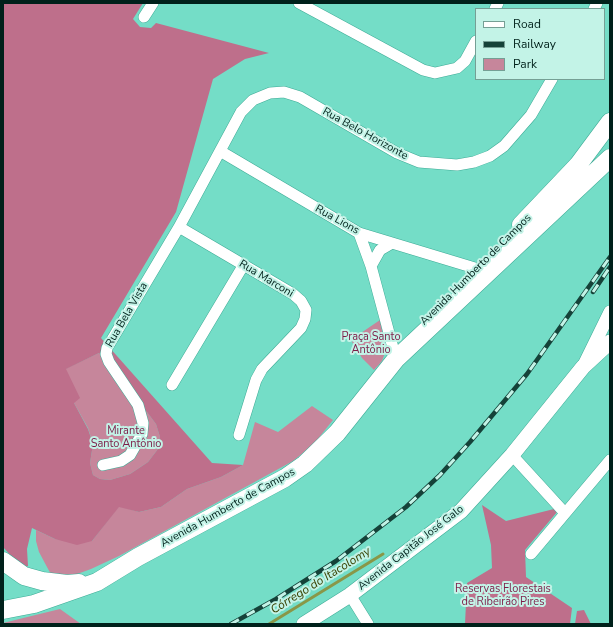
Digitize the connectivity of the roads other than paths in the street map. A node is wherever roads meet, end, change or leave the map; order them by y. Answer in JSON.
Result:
{"nodes":[{"id":1,"x":153,"y":3,"type":"edge"},
{"id":2,"x":299,"y":3,"type":"edge"},
{"id":3,"x":144,"y":17,"type":"dead end"},
{"id":4,"x":475,"y":43,"type":"edge"},
{"id":5,"x":551,"y":80,"type":"edge"},
{"id":6,"x":610,"y":122,"type":"edge"},
{"id":7,"x":610,"y":144,"type":"edge"},
{"id":8,"x":592,"y":147,"type":"junction"},
{"id":9,"x":220,"y":152,"type":"junction"},
{"id":10,"x":610,"y":158,"type":"edge"},
{"id":11,"x":610,"y":170,"type":"edge"},
{"id":12,"x":587,"y":180,"type":"junction"},
{"id":13,"x":179,"y":227,"type":"junction"},
{"id":14,"x":359,"y":233,"type":"junction"},
{"id":15,"x":392,"y":243,"type":"junction"},
{"id":16,"x":243,"y":266,"type":"junction"},
{"id":17,"x":371,"y":266,"type":"junction"},
{"id":18,"x":482,"y":270,"type":"junction"},
{"id":19,"x":610,"y":312,"type":"edge"},
{"id":20,"x":610,"y":342,"type":"edge"},
{"id":21,"x":395,"y":356,"type":"junction"},
{"id":22,"x":583,"y":367,"type":"junction"},
{"id":23,"x":172,"y":385,"type":"dead end"},
{"id":24,"x":240,"y":435,"type":"dead end"},
{"id":25,"x":512,"y":455,"type":"junction"},
{"id":26,"x":610,"y":460,"type":"edge"},
{"id":27,"x":103,"y":465,"type":"dead end"},
{"id":28,"x":564,"y":512,"type":"junction"},
{"id":29,"x":531,"y":554,"type":"dead end"},
{"id":30,"x":3,"y":561,"type":"edge"},
{"id":31,"x":24,"y":576,"type":"junction"},
{"id":32,"x":98,"y":582,"type":"junction"},
{"id":33,"x":350,"y":595,"type":"junction"},
{"id":34,"x":21,"y":606,"type":"junction"},
{"id":35,"x":3,"y":610,"type":"edge"},
{"id":36,"x":304,"y":624,"type":"edge"},
{"id":37,"x":368,"y":624,"type":"edge"}],
"edges":[{"from":1,"to":3,"type":"street"},
{"from":2,"to":4,"type":"street"},
{"from":5,"to":9,"type":"street","name":"Rua Belo Horizonte"},
{"from":6,"to":8,"type":"highway","name":"Avenida Humberto de Campos"},
{"from":7,"to":8,"type":"highway"},
{"from":8,"to":18,"type":"highway","name":"Avenida Humberto de Campos"},
{"from":9,"to":13,"type":"street","name":"Rua Bela Vista"},
{"from":9,"to":14,"type":"street","name":"Rua Lions"},
{"from":10,"to":12,"type":"highway","name":"Avenida Humberto de Campos"},
{"from":11,"to":12,"type":"highway"},
{"from":12,"to":18,"type":"highway","name":"Avenida Humberto de Campos"},
{"from":13,"to":16,"type":"street","name":"Rua Marconi"},
{"from":13,"to":27,"type":"street","name":"Rua Bela Vista"},
{"from":14,"to":15,"type":"street","name":"Rua Lions"},
{"from":14,"to":17,"type":"street"},
{"from":15,"to":17,"type":"street"},
{"from":15,"to":18,"type":"street","name":"Rua Lions"},
{"from":16,"to":23,"type":"street"},
{"from":16,"to":24,"type":"street","name":"Rua Marconi"},
{"from":17,"to":21,"type":"street"},
{"from":18,"to":21,"type":"highway","name":"Avenida Humberto de Campos"},
{"from":19,"to":22,"type":"street","name":"Avenida Capitão José Galo"},
{"from":20,"to":22,"type":"main road","name":"Avenida Capitão José Galo"},
{"from":21,"to":32,"type":"highway","name":"Avenida Humberto de Campos"},
{"from":22,"to":25,"type":"main road","name":"Avenida Capitão José Galo"},
{"from":25,"to":28,"type":"street"},
{"from":25,"to":33,"type":"main road","name":"Avenida Capitão José Galo"},
{"from":26,"to":28,"type":"street"},
{"from":28,"to":29,"type":"street"},
{"from":30,"to":31,"type":"highway","name":"Avenida Humberto de Campos"},
{"from":31,"to":32,"type":"highway","name":"Avenida Humberto de Campos"},
{"from":31,"to":34,"type":"highway"},
{"from":32,"to":34,"type":"highway","name":"Avenida Humberto de Campos"},
{"from":33,"to":36,"type":"main road","name":"Avenida Capitão José Galo"},
{"from":33,"to":37,"type":"street"},
{"from":34,"to":35,"type":"highway","name":"Avenida Humberto de Campos"}]}
